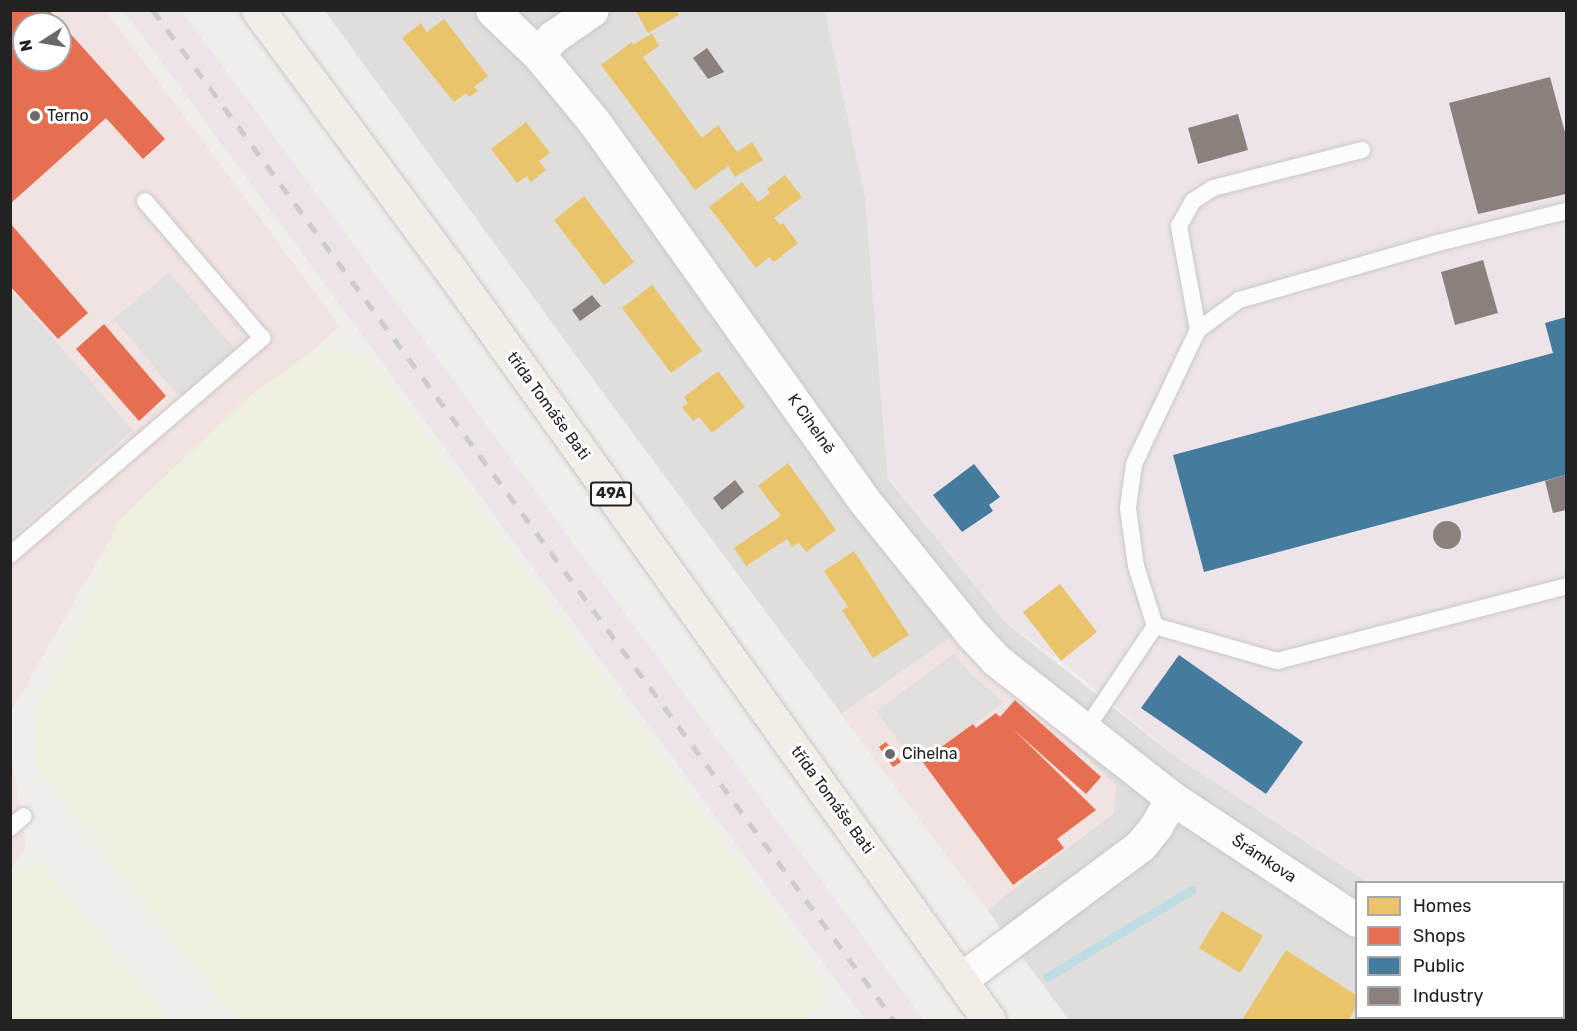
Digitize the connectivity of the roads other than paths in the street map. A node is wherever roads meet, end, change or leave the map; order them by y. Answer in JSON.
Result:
{"nodes":[{"id":1,"x":258,"y":10,"type":"edge"},
{"id":2,"x":492,"y":10,"type":"edge"},
{"id":3,"x":592,"y":10,"type":"edge"},
{"id":4,"x":538,"y":54,"type":"junction"},
{"id":5,"x":1362,"y":150,"type":"dead end"},
{"id":6,"x":145,"y":201,"type":"dead end"},
{"id":7,"x":1566,"y":211,"type":"edge"},
{"id":8,"x":1198,"y":330,"type":"junction"},
{"id":9,"x":10,"y":555,"type":"edge"},
{"id":10,"x":1566,"y":586,"type":"edge"},
{"id":11,"x":1155,"y":626,"type":"junction"},
{"id":12,"x":1086,"y":729,"type":"junction"},
{"id":13,"x":1172,"y":798,"type":"junction"},
{"id":14,"x":24,"y":816,"type":"dead end"},
{"id":15,"x":10,"y":828,"type":"edge"},
{"id":16,"x":1355,"y":919,"type":"edge"},
{"id":17,"x":960,"y":980,"type":"junction"},
{"id":18,"x":988,"y":1020,"type":"edge"}],
"edges":[{"from":1,"to":17,"type":"main road","name":"třída Tomáše Bati","number":"49A"},
{"from":2,"to":4,"type":"street","name":"K Cihelně"},
{"from":3,"to":4,"type":"street"},
{"from":4,"to":12,"type":"street","name":"K Cihelně"},
{"from":5,"to":8,"type":"lane"},
{"from":6,"to":9,"type":"lane"},
{"from":7,"to":8,"type":"lane"},
{"from":8,"to":11,"type":"lane"},
{"from":10,"to":11,"type":"lane"},
{"from":11,"to":12,"type":"lane"},
{"from":12,"to":13,"type":"street","name":"K Cihelně"},
{"from":13,"to":16,"type":"street","name":"Šrámkova"},
{"from":13,"to":17,"type":"street"},
{"from":14,"to":15,"type":"lane"},
{"from":17,"to":18,"type":"main road","number":"49A"}]}
